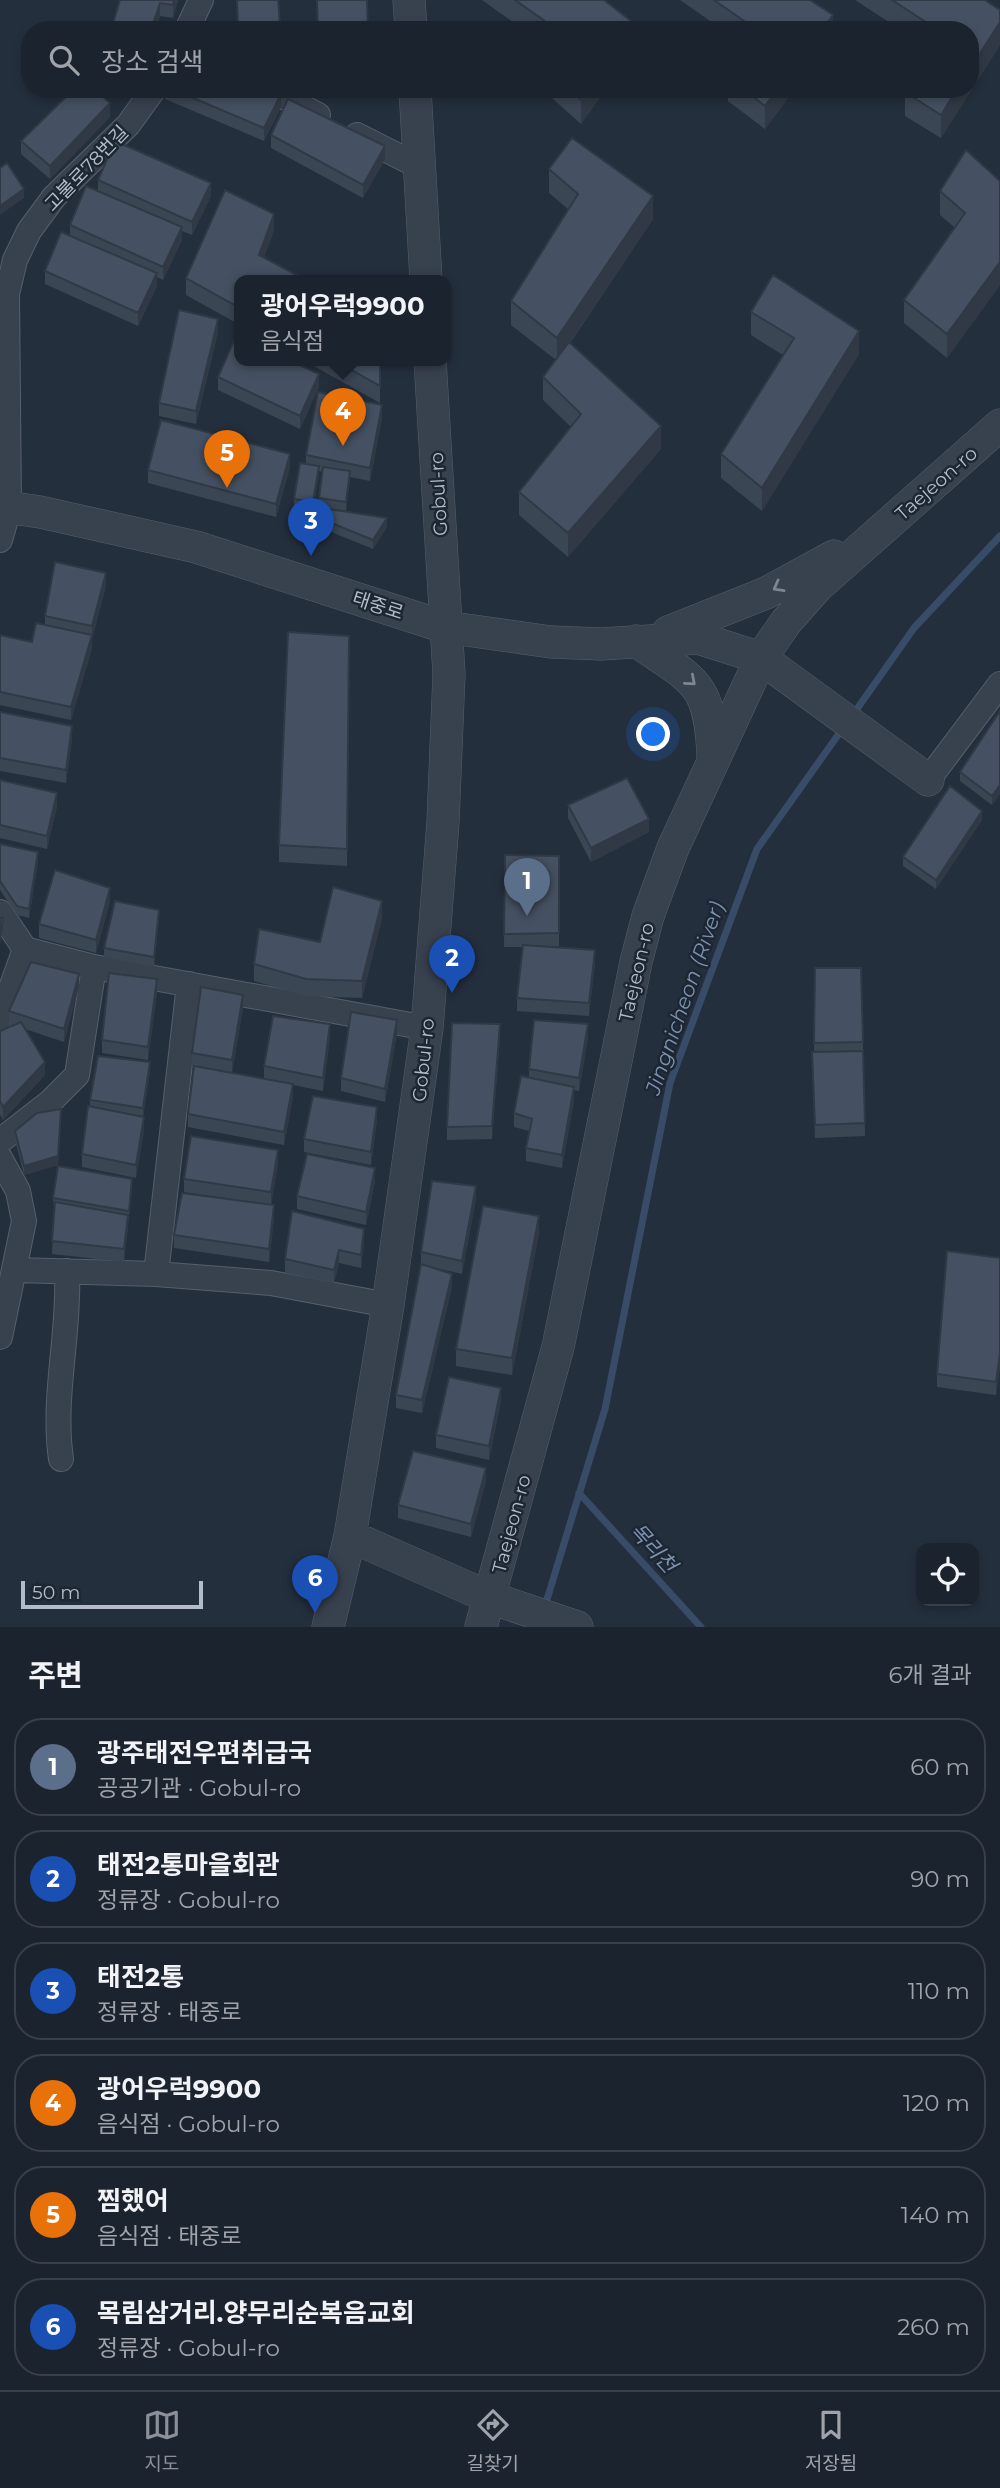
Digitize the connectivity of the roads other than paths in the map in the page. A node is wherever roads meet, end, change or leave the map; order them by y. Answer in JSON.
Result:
{"nodes":[{"id":1,"x":201,"y":0,"type":"edge"},
{"id":2,"x":409,"y":0,"type":"edge"},
{"id":3,"x":191,"y":21,"type":"edge"},
{"id":4,"x":410,"y":21,"type":"edge"},
{"id":5,"x":148,"y":98,"type":"edge"},
{"id":6,"x":286,"y":98,"type":"edge"},
{"id":7,"x":416,"y":98,"type":"edge"},
{"id":8,"x":420,"y":167,"type":"junction"},
{"id":9,"x":426,"y":275,"type":"edge"},
{"id":10,"x":430,"y":366,"type":"edge"},
{"id":11,"x":1000,"y":425,"type":"edge"},
{"id":12,"x":5,"y":508,"type":"edge"},
{"id":13,"x":881,"y":530,"type":"junction"},
{"id":14,"x":0,"y":540,"type":"edge"},
{"id":15,"x":445,"y":627,"type":"junction"},
{"id":16,"x":636,"y":641,"type":"junction"},
{"id":17,"x":761,"y":658,"type":"junction"},
{"id":18,"x":1000,"y":684,"type":"edge"},
{"id":19,"x":713,"y":765,"type":"junction"},
{"id":20,"x":928,"y":780,"type":"joint"},
{"id":21,"x":0,"y":912,"type":"edge"},
{"id":22,"x":25,"y":949,"type":"junction"},
{"id":23,"x":94,"y":967,"type":"junction"},
{"id":24,"x":189,"y":984,"type":"junction"},
{"id":25,"x":0,"y":1019,"type":"edge"},
{"id":26,"x":427,"y":1028,"type":"junction"},
{"id":27,"x":0,"y":1141,"type":"edge"},
{"id":28,"x":0,"y":1158,"type":"edge"},
{"id":29,"x":16,"y":1270,"type":"junction"},
{"id":30,"x":67,"y":1271,"type":"junction"},
{"id":31,"x":156,"y":1274,"type":"junction"},
{"id":32,"x":388,"y":1305,"type":"junction"},
{"id":33,"x":0,"y":1338,"type":"edge"},
{"id":34,"x":61,"y":1459,"type":"dead end"},
{"id":35,"x":350,"y":1536,"type":"junction"},
{"id":36,"x":495,"y":1609,"type":"edge"},
{"id":37,"x":328,"y":1627,"type":"edge"},
{"id":38,"x":577,"y":1627,"type":"edge"}],
"edges":[{"from":1,"to":3,"type":"street"},
{"from":2,"to":4,"type":"street"},
{"from":5,"to":12,"type":"street","name":"고불로78번길"},
{"from":6,"to":8,"type":"street"},
{"from":7,"to":8,"type":"street"},
{"from":8,"to":9,"type":"street"},
{"from":10,"to":15,"type":"street","name":"Gobul-ro"},
{"from":11,"to":13,"type":"street","name":"Taejeon-ro"},
{"from":12,"to":14,"type":"street","name":"고불로78번길"},
{"from":12,"to":15,"type":"street","name":"태중로"},
{"from":13,"to":16,"type":"street","one_way":true},
{"from":13,"to":17,"type":"street","name":"Taejeon-ro"},
{"from":15,"to":16,"type":"street","name":"태중로"},
{"from":15,"to":26,"type":"street","name":"Gobul-ro"},
{"from":16,"to":17,"type":"street","name":"태중로"},
{"from":16,"to":19,"type":"street","one_way":true},
{"from":17,"to":19,"type":"street","name":"Taejeon-ro"},
{"from":17,"to":20,"type":"street","name":"태중로"},
{"from":18,"to":20,"type":"street"},
{"from":19,"to":36,"type":"street","name":"Taejeon-ro"},
{"from":21,"to":22,"type":"street"},
{"from":22,"to":23,"type":"street"},
{"from":22,"to":25,"type":"street"},
{"from":23,"to":24,"type":"street"},
{"from":23,"to":27,"type":"street"},
{"from":24,"to":26,"type":"street"},
{"from":24,"to":31,"type":"street"},
{"from":26,"to":32,"type":"street","name":"Gobul-ro"},
{"from":28,"to":29,"type":"street"},
{"from":29,"to":30,"type":"street"},
{"from":29,"to":33,"type":"street"},
{"from":30,"to":31,"type":"street"},
{"from":30,"to":34,"type":"street"},
{"from":31,"to":32,"type":"street"},
{"from":32,"to":35,"type":"street","name":"Gobul-ro"},
{"from":35,"to":36,"type":"street"},
{"from":35,"to":37,"type":"street","name":"Gobul-ro"},
{"from":36,"to":38,"type":"street"}]}
